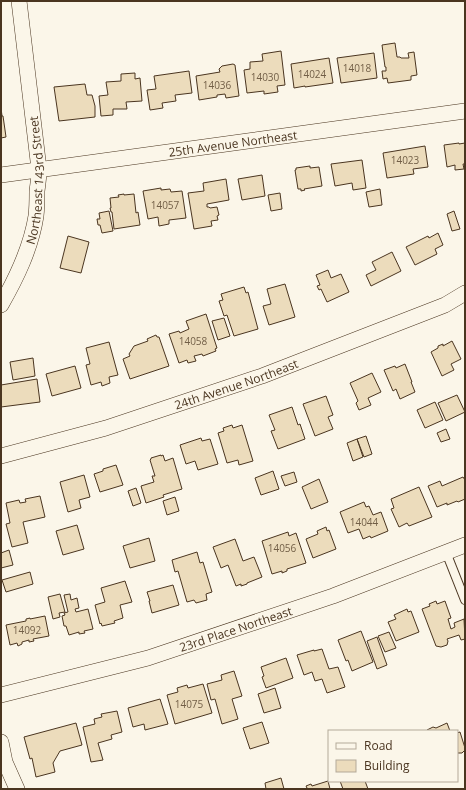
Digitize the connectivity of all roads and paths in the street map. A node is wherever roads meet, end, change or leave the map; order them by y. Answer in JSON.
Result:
{"nodes":[{"id":1,"x":19,"y":1,"type":"edge"},
{"id":2,"x":465,"y":110,"type":"edge"},
{"id":3,"x":39,"y":170,"type":"junction"},
{"id":4,"x":1,"y":175,"type":"edge"},
{"id":5,"x":465,"y":293,"type":"edge"},
{"id":6,"x":1,"y":305,"type":"edge"},
{"id":7,"x":1,"y":456,"type":"edge"},
{"id":8,"x":465,"y":545,"type":"edge"},
{"id":9,"x":446,"y":552,"type":"junction"},
{"id":10,"x":465,"y":600,"type":"edge"},
{"id":11,"x":1,"y":695,"type":"edge"},
{"id":12,"x":1,"y":742,"type":"edge"},
{"id":13,"x":16,"y":789,"type":"edge"}],
"edges":[{"from":1,"to":3,"type":"street","name":"Northeast 143rd Street"},
{"from":2,"to":3,"type":"street","name":"25th Avenue Northeast"},
{"from":3,"to":4,"type":"street","name":"25th Avenue Northeast"},
{"from":3,"to":6,"type":"street","name":"Northeast 143rd Street"},
{"from":5,"to":7,"type":"street","name":"24th Avenue Northeast"},
{"from":8,"to":9,"type":"street","name":"23rd Place Northeast"},
{"from":9,"to":10,"type":"lane"},
{"from":9,"to":11,"type":"street","name":"23rd Place Northeast"},
{"from":12,"to":13,"type":"street"}]}
